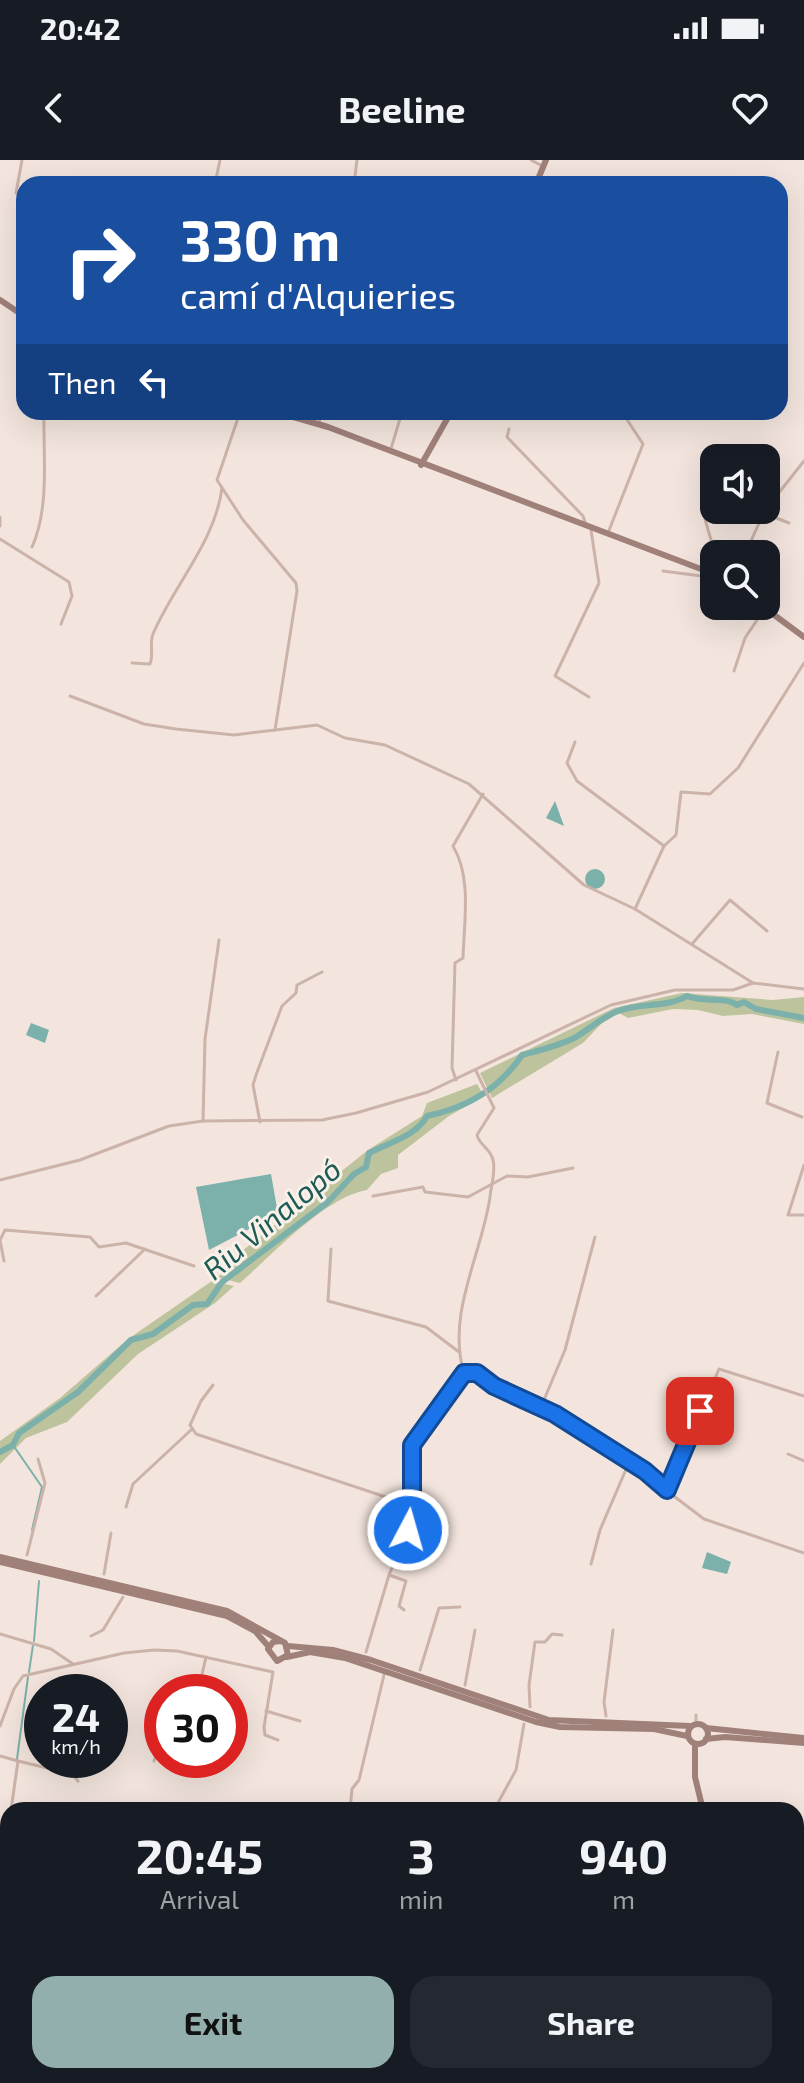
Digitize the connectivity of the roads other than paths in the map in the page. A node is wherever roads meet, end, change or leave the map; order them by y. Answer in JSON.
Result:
{"nodes":[{"id":1,"x":531,"y":160,"type":"edge"},
{"id":2,"x":545,"y":163,"type":"edge"},
{"id":3,"x":44,"y":420,"type":"edge"},
{"id":4,"x":237,"y":420,"type":"edge"},
{"id":5,"x":305,"y":420,"type":"edge"},
{"id":6,"x":320,"y":420,"type":"edge"},
{"id":7,"x":400,"y":420,"type":"edge"},
{"id":8,"x":446,"y":420,"type":"edge"},
{"id":9,"x":627,"y":420,"type":"edge"},
{"id":10,"x":319,"y":424,"type":"junction"},
{"id":11,"x":509,"y":429,"type":"dead end"},
{"id":12,"x":390,"y":452,"type":"junction"},
{"id":13,"x":804,"y":461,"type":"edge"},
{"id":14,"x":421,"y":465,"type":"junction"},
{"id":15,"x":222,"y":488,"type":"junction"},
{"id":16,"x":780,"y":492,"type":"edge"},
{"id":17,"x":0,"y":517,"type":"edge"},
{"id":18,"x":780,"y":518,"type":"edge"},
{"id":19,"x":789,"y":523,"type":"dead end"},
{"id":20,"x":0,"y":526,"type":"edge"},
{"id":21,"x":588,"y":526,"type":"junction"},
{"id":22,"x":608,"y":533,"type":"junction"},
{"id":23,"x":0,"y":539,"type":"edge"},
{"id":24,"x":32,"y":547,"type":"dead end"},
{"id":25,"x":700,"y":568,"type":"edge"},
{"id":26,"x":663,"y":571,"type":"dead end"},
{"id":27,"x":700,"y":576,"type":"edge"},
{"id":28,"x":780,"y":619,"type":"edge"},
{"id":29,"x":755,"y":620,"type":"edge"},
{"id":30,"x":61,"y":624,"type":"dead end"},
{"id":31,"x":804,"y":637,"type":"edge"},
{"id":32,"x":132,"y":663,"type":"dead end"},
{"id":33,"x":804,"y":663,"type":"edge"},
{"id":34,"x":734,"y":671,"type":"dead end"},
{"id":35,"x":70,"y":696,"type":"dead end"},
{"id":36,"x":589,"y":697,"type":"dead end"},
{"id":37,"x":274,"y":731,"type":"junction"},
{"id":38,"x":575,"y":742,"type":"dead end"},
{"id":39,"x":483,"y":794,"type":"junction"},
{"id":40,"x":664,"y":846,"type":"junction"},
{"id":41,"x":635,"y":909,"type":"junction"},
{"id":42,"x":767,"y":931,"type":"dead end"},
{"id":43,"x":219,"y":940,"type":"dead end"},
{"id":44,"x":692,"y":944,"type":"junction"},
{"id":45,"x":322,"y":972,"type":"dead end"},
{"id":46,"x":753,"y":983,"type":"junction"},
{"id":47,"x":804,"y":989,"type":"edge"},
{"id":48,"x":778,"y":1052,"type":"dead end"},
{"id":49,"x":476,"y":1071,"type":"junction"},
{"id":50,"x":456,"y":1080,"type":"junction"},
{"id":51,"x":803,"y":1117,"type":"edge"},
{"id":52,"x":203,"y":1121,"type":"junction"},
{"id":53,"x":260,"y":1122,"type":"junction"},
{"id":54,"x":804,"y":1165,"type":"edge"},
{"id":55,"x":573,"y":1168,"type":"dead end"},
{"id":56,"x":0,"y":1180,"type":"edge"},
{"id":57,"x":492,"y":1185,"type":"junction"},
{"id":58,"x":373,"y":1196,"type":"dead end"},
{"id":59,"x":804,"y":1215,"type":"edge"},
{"id":60,"x":595,"y":1237,"type":"dead end"},
{"id":61,"x":145,"y":1249,"type":"junction"},
{"id":62,"x":331,"y":1249,"type":"dead end"},
{"id":63,"x":4,"y":1261,"type":"dead end"},
{"id":64,"x":194,"y":1266,"type":"dead end"},
{"id":65,"x":96,"y":1296,"type":"dead end"},
{"id":66,"x":459,"y":1352,"type":"junction"},
{"id":67,"x":464,"y":1373,"type":"junction"},
{"id":68,"x":213,"y":1385,"type":"dead end"},
{"id":69,"x":804,"y":1396,"type":"edge"},
{"id":70,"x":541,"y":1407,"type":"junction"},
{"id":71,"x":191,"y":1430,"type":"junction"},
{"id":72,"x":788,"y":1454,"type":"dead end"},
{"id":73,"x":38,"y":1459,"type":"dead end"},
{"id":74,"x":630,"y":1460,"type":"junction"},
{"id":75,"x":804,"y":1461,"type":"edge"},
{"id":76,"x":667,"y":1490,"type":"junction"},
{"id":77,"x":412,"y":1505,"type":"junction"},
{"id":78,"x":126,"y":1507,"type":"dead end"},
{"id":79,"x":111,"y":1533,"type":"dead end"},
{"id":80,"x":804,"y":1553,"type":"edge"},
{"id":81,"x":27,"y":1555,"type":"dead end"},
{"id":82,"x":0,"y":1559,"type":"edge"},
{"id":83,"x":591,"y":1564,"type":"dead end"},
{"id":84,"x":104,"y":1574,"type":"dead end"},
{"id":85,"x":389,"y":1575,"type":"junction"},
{"id":86,"x":123,"y":1597,"type":"dead end"},
{"id":87,"x":460,"y":1607,"type":"dead end"},
{"id":88,"x":404,"y":1610,"type":"dead end"},
{"id":89,"x":475,"y":1630,"type":"dead end"},
{"id":90,"x":613,"y":1630,"type":"dead end"},
{"id":91,"x":0,"y":1634,"type":"edge"},
{"id":92,"x":562,"y":1635,"type":"dead end"},
{"id":93,"x":91,"y":1636,"type":"dead end"},
{"id":94,"x":280,"y":1641,"type":"junction"},
{"id":95,"x":288,"y":1646,"type":"junction"},
{"id":96,"x":269,"y":1647,"type":"junction"},
{"id":97,"x":366,"y":1652,"type":"dead end"},
{"id":98,"x":206,"y":1657,"type":"junction"},
{"id":99,"x":287,"y":1657,"type":"junction"},
{"id":100,"x":74,"y":1665,"type":"junction"},
{"id":101,"x":420,"y":1670,"type":"dead end"},
{"id":102,"x":202,"y":1674,"type":"edge"},
{"id":103,"x":384,"y":1675,"type":"dead end"},
{"id":104,"x":465,"y":1685,"type":"dead end"},
{"id":105,"x":530,"y":1707,"type":"dead end"},
{"id":106,"x":266,"y":1711,"type":"junction"},
{"id":107,"x":606,"y":1716,"type":"dead end"},
{"id":108,"x":300,"y":1721,"type":"dead end"},
{"id":109,"x":694,"y":1722,"type":"junction"},
{"id":110,"x":524,"y":1724,"type":"dead end"},
{"id":111,"x":0,"y":1726,"type":"edge"},
{"id":112,"x":706,"y":1728,"type":"junction"},
{"id":113,"x":687,"y":1736,"type":"junction"},
{"id":114,"x":706,"y":1739,"type":"junction"},
{"id":115,"x":278,"y":1740,"type":"dead end"},
{"id":116,"x":804,"y":1741,"type":"edge"},
{"id":117,"x":695,"y":1744,"type":"junction"},
{"id":118,"x":0,"y":1756,"type":"edge"},
{"id":119,"x":18,"y":1761,"type":"junction"},
{"id":120,"x":78,"y":1781,"type":"dead end"},
{"id":121,"x":12,"y":1802,"type":"edge"},
{"id":122,"x":351,"y":1802,"type":"edge"},
{"id":123,"x":498,"y":1802,"type":"edge"},
{"id":124,"x":701,"y":1802,"type":"edge"}],
"edges":[{"from":1,"to":2,"type":"street"},
{"from":3,"to":24,"type":"street"},
{"from":4,"to":15,"type":"street"},
{"from":5,"to":10,"type":"main road"},
{"from":6,"to":10,"type":"street"},
{"from":7,"to":12,"type":"street"},
{"from":8,"to":14,"type":"main road"},
{"from":9,"to":22,"type":"street"},
{"from":10,"to":12,"type":"main road"},
{"from":11,"to":21,"type":"street"},
{"from":12,"to":14,"type":"main road"},
{"from":13,"to":16,"type":"street"},
{"from":14,"to":21,"type":"main road"},
{"from":15,"to":32,"type":"street"},
{"from":15,"to":37,"type":"street"},
{"from":17,"to":20,"type":"street"},
{"from":18,"to":19,"type":"street"},
{"from":21,"to":22,"type":"main road"},
{"from":21,"to":36,"type":"street"},
{"from":22,"to":25,"type":"main road"},
{"from":23,"to":30,"type":"street"},
{"from":26,"to":27,"type":"street"},
{"from":28,"to":31,"type":"main road"},
{"from":29,"to":34,"type":"street"},
{"from":33,"to":40,"type":"street"},
{"from":35,"to":37,"type":"street"},
{"from":37,"to":39,"type":"street"},
{"from":38,"to":40,"type":"street"},
{"from":39,"to":41,"type":"street"},
{"from":39,"to":50,"type":"street"},
{"from":40,"to":41,"type":"street"},
{"from":41,"to":44,"type":"street"},
{"from":42,"to":44,"type":"street"},
{"from":43,"to":52,"type":"street"},
{"from":44,"to":46,"type":"street"},
{"from":45,"to":53,"type":"street"},
{"from":46,"to":47,"type":"street"},
{"from":46,"to":49,"type":"street"},
{"from":48,"to":51,"type":"street"},
{"from":49,"to":50,"type":"street"},
{"from":49,"to":57,"type":"street"},
{"from":50,"to":53,"type":"street"},
{"from":52,"to":53,"type":"street"},
{"from":52,"to":56,"type":"street"},
{"from":54,"to":59,"type":"street"},
{"from":55,"to":57,"type":"street"},
{"from":57,"to":58,"type":"street"},
{"from":57,"to":66,"type":"street"},
{"from":60,"to":70,"type":"street"},
{"from":61,"to":63,"type":"street"},
{"from":61,"to":64,"type":"street"},
{"from":61,"to":65,"type":"street"},
{"from":62,"to":66,"type":"street"},
{"from":66,"to":67,"type":"street"},
{"from":67,"to":70,"type":"street"},
{"from":67,"to":77,"type":"street"},
{"from":68,"to":71,"type":"street"},
{"from":69,"to":76,"type":"street"},
{"from":70,"to":74,"type":"street"},
{"from":71,"to":77,"type":"street"},
{"from":71,"to":78,"type":"street"},
{"from":72,"to":75,"type":"street"},
{"from":73,"to":81,"type":"street"},
{"from":74,"to":76,"type":"street"},
{"from":74,"to":83,"type":"street"},
{"from":76,"to":80,"type":"street"},
{"from":77,"to":85,"type":"street"},
{"from":79,"to":84,"type":"street"},
{"from":82,"to":94,"type":"main road"},
{"from":82,"to":96,"type":"main road"},
{"from":85,"to":88,"type":"street"},
{"from":85,"to":97,"type":"street"},
{"from":86,"to":93,"type":"street"},
{"from":87,"to":101,"type":"street"},
{"from":89,"to":104,"type":"street"},
{"from":90,"to":107,"type":"street"},
{"from":91,"to":100,"type":"street"},
{"from":92,"to":105,"type":"street"},
{"from":94,"to":95,"type":"main road"},
{"from":94,"to":96,"type":"main road"},
{"from":95,"to":99,"type":"main road"},
{"from":95,"to":109,"type":"main road"},
{"from":96,"to":99,"type":"main road"},
{"from":98,"to":100,"type":"street"},
{"from":98,"to":102,"type":"street"},
{"from":98,"to":106,"type":"street"},
{"from":99,"to":113,"type":"main road"},
{"from":100,"to":111,"type":"street"},
{"from":103,"to":122,"type":"street"},
{"from":106,"to":108,"type":"street"},
{"from":106,"to":115,"type":"street"},
{"from":109,"to":112,"type":"main road"},
{"from":109,"to":113,"type":"main road"},
{"from":110,"to":123,"type":"street"},
{"from":112,"to":114,"type":"main road"},
{"from":112,"to":116,"type":"main road"},
{"from":113,"to":117,"type":"main road"},
{"from":114,"to":116,"type":"main road"},
{"from":114,"to":117,"type":"main road"},
{"from":117,"to":124,"type":"main road"},
{"from":118,"to":119,"type":"street"},
{"from":119,"to":120,"type":"street"},
{"from":119,"to":121,"type":"street"}]}
